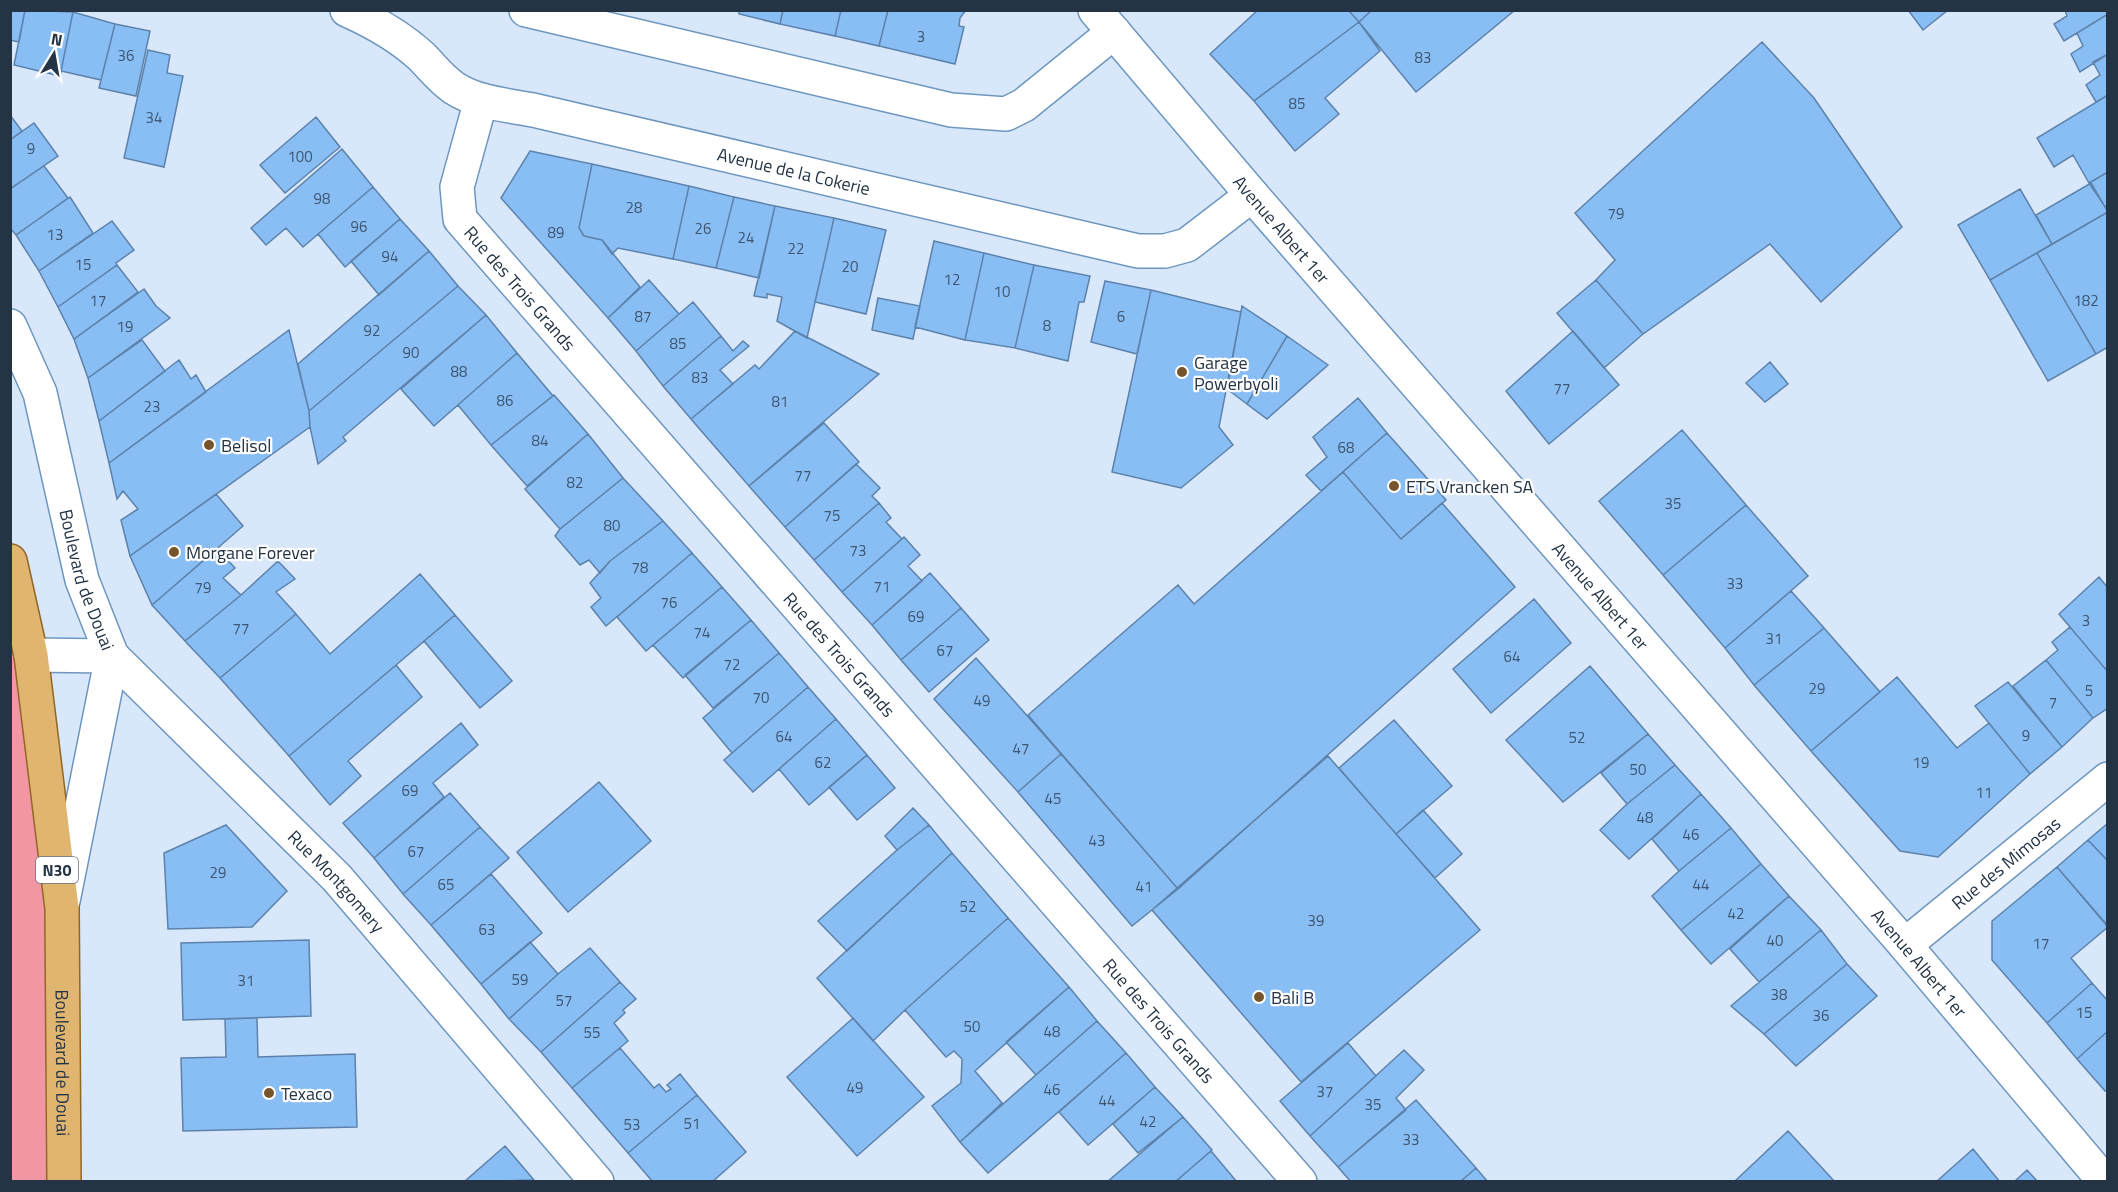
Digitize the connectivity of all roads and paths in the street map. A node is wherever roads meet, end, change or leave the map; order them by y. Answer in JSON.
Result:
{"nodes":[{"id":1,"x":347,"y":10,"type":"edge"},
{"id":2,"x":526,"y":10,"type":"edge"},
{"id":3,"x":1104,"y":21,"type":"edge"},
{"id":4,"x":481,"y":100,"type":"junction"},
{"id":5,"x":1252,"y":195,"type":"junction"},
{"id":6,"x":10,"y":326,"type":"edge"},
{"id":7,"x":10,"y":561,"type":"edge"},
{"id":8,"x":32,"y":655,"type":"junction"},
{"id":9,"x":112,"y":656,"type":"junction"},
{"id":10,"x":2108,"y":779,"type":"edge"},
{"id":11,"x":62,"y":908,"type":"junction"},
{"id":12,"x":1905,"y":945,"type":"junction"},
{"id":13,"x":64,"y":1182,"type":"edge"},
{"id":14,"x":597,"y":1182,"type":"edge"},
{"id":15,"x":1300,"y":1182,"type":"edge"},
{"id":16,"x":2105,"y":1182,"type":"edge"}],
"edges":[{"from":1,"to":4,"type":"street","name":"Avenue de la Cokerie"},
{"from":2,"to":3,"type":"street"},
{"from":3,"to":5,"type":"street","name":"Avenue Albert 1er"},
{"from":4,"to":5,"type":"street","name":"Avenue de la Cokerie"},
{"from":4,"to":15,"type":"street","name":"Rue des Trois Grands"},
{"from":5,"to":12,"type":"street","name":"Avenue Albert 1er"},
{"from":6,"to":9,"type":"street","name":"Boulevard de Douai"},
{"from":7,"to":8,"type":"main road","name":"Boulevard de Douai","number":"N30"},
{"from":8,"to":9,"type":"street"},
{"from":8,"to":11,"type":"main road","name":"Boulevard de Douai","number":"N30"},
{"from":9,"to":11,"type":"street","name":"Boulevard de Douai"},
{"from":9,"to":14,"type":"street","name":"Rue Montgomery"},
{"from":10,"to":12,"type":"street","name":"Rue des Mimosas"},
{"from":11,"to":13,"type":"main road","name":"Boulevard de Douai","number":"N30"},
{"from":12,"to":16,"type":"street","name":"Avenue Albert 1er"}]}
